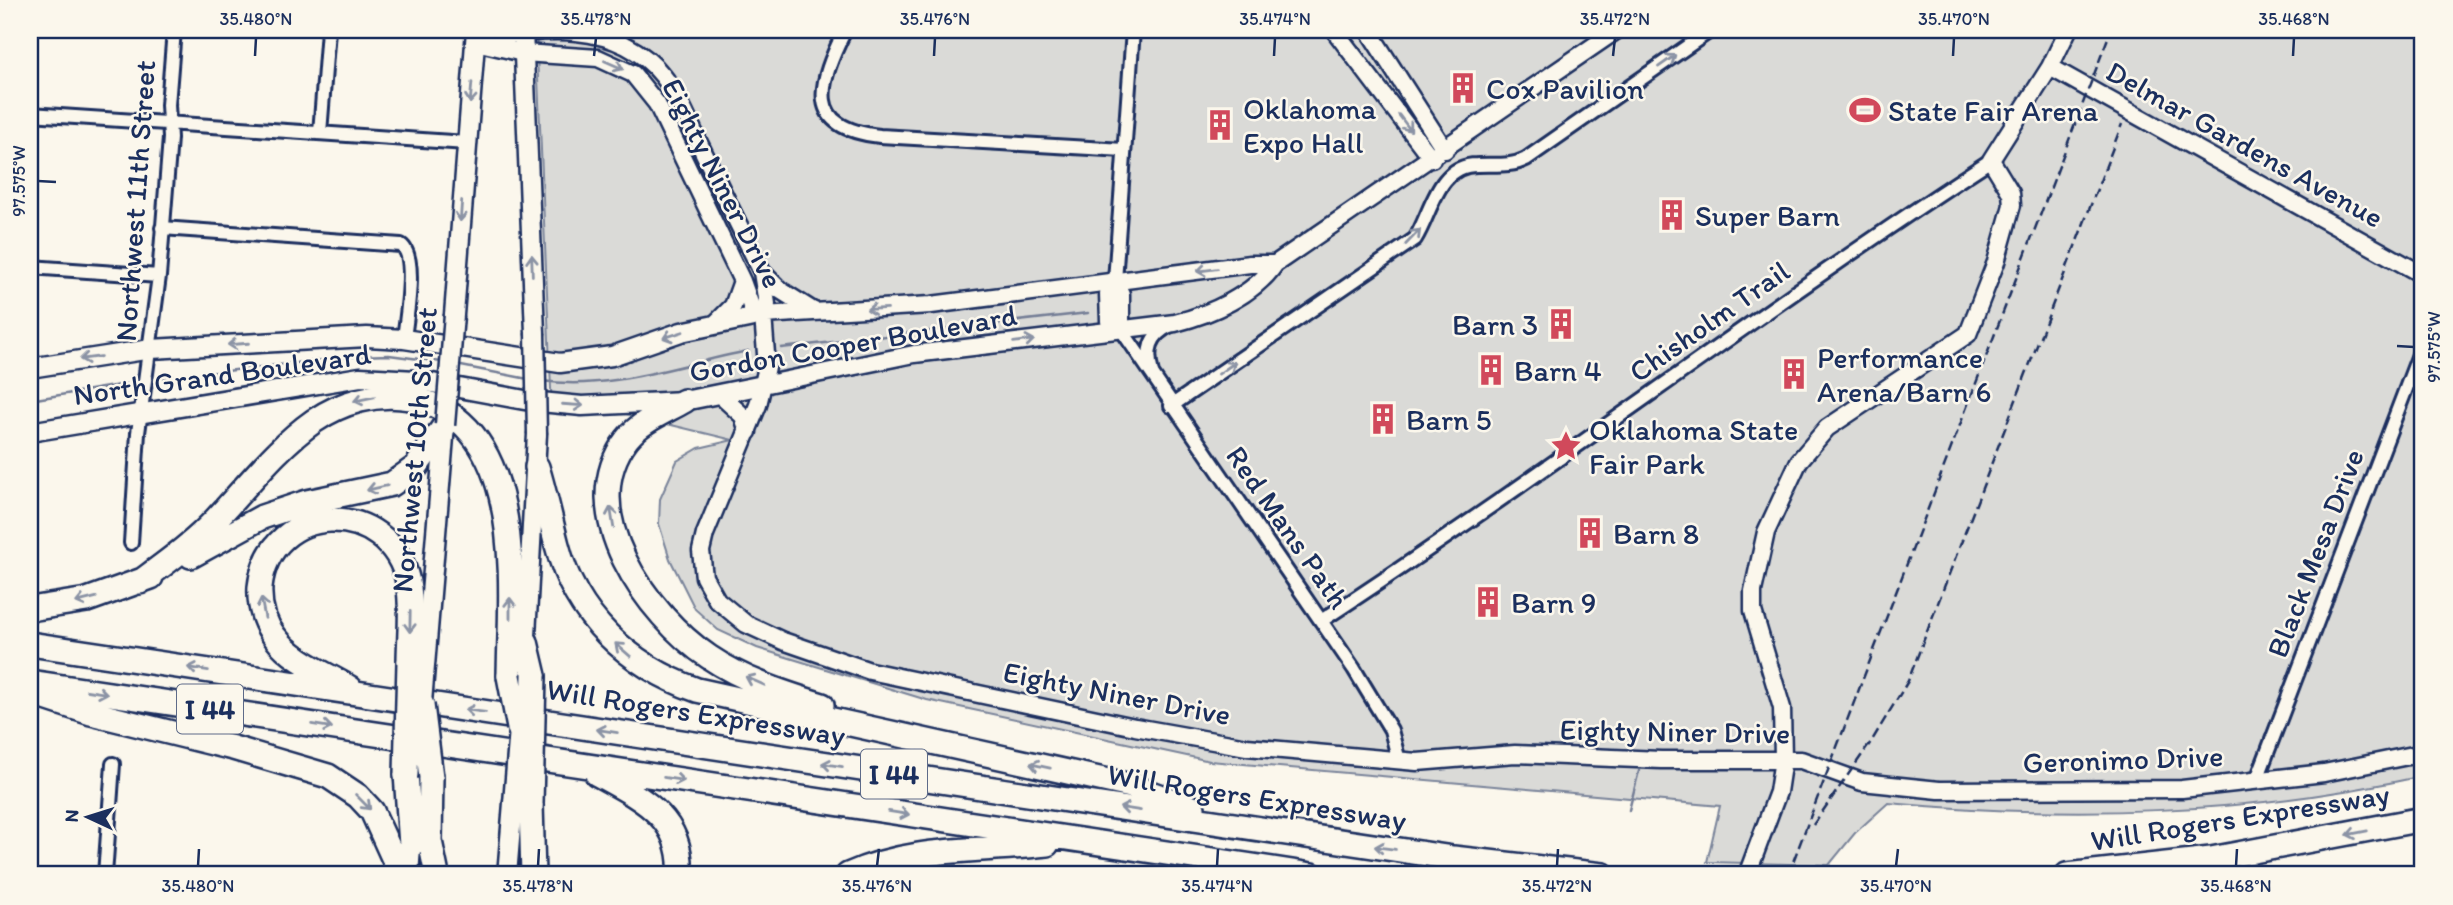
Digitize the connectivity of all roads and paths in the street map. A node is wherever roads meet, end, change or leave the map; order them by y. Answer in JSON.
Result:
{"nodes":[{"id":1,"x":174,"y":30,"type":"edge"},
{"id":2,"x":328,"y":30,"type":"edge"},
{"id":3,"x":523,"y":30,"type":"edge"},
{"id":4,"x":845,"y":30,"type":"edge"},
{"id":5,"x":1133,"y":30,"type":"edge"},
{"id":6,"x":1334,"y":30,"type":"edge"},
{"id":7,"x":1368,"y":30,"type":"edge"},
{"id":8,"x":1617,"y":30,"type":"edge"},
{"id":9,"x":1711,"y":30,"type":"edge"},
{"id":10,"x":2068,"y":30,"type":"edge"},
{"id":11,"x":476,"y":36,"type":"edge"},
{"id":12,"x":523,"y":52,"type":"junction"},
{"id":13,"x":2051,"y":72,"type":"junction"},
{"id":14,"x":30,"y":114,"type":"edge"},
{"id":15,"x":169,"y":123,"type":"junction"},
{"id":16,"x":320,"y":133,"type":"junction"},
{"id":17,"x":467,"y":143,"type":"junction"},
{"id":18,"x":1124,"y":150,"type":"junction"},
{"id":19,"x":1438,"y":154,"type":"junction"},
{"id":20,"x":1991,"y":160,"type":"junction"},
{"id":21,"x":162,"y":228,"type":"junction"},
{"id":22,"x":1275,"y":264,"type":"junction"},
{"id":23,"x":30,"y":267,"type":"edge"},
{"id":24,"x":762,"y":272,"type":"junction"},
{"id":25,"x":2423,"y":275,"type":"edge"},
{"id":26,"x":159,"y":276,"type":"junction"},
{"id":27,"x":742,"y":281,"type":"junction"},
{"id":28,"x":1115,"y":282,"type":"junction"},
{"id":29,"x":815,"y":312,"type":"junction"},
{"id":30,"x":763,"y":315,"type":"junction"},
{"id":31,"x":716,"y":323,"type":"junction"},
{"id":32,"x":1175,"y":323,"type":"junction"},
{"id":33,"x":1121,"y":329,"type":"junction"},
{"id":34,"x":404,"y":339,"type":"junction"},
{"id":35,"x":2423,"y":344,"type":"edge"},
{"id":36,"x":151,"y":349,"type":"junction"},
{"id":37,"x":508,"y":357,"type":"joint"},
{"id":38,"x":30,"y":369,"type":"edge"},
{"id":39,"x":1153,"y":380,"type":"junction"},
{"id":40,"x":763,"y":385,"type":"junction"},
{"id":41,"x":719,"y":394,"type":"junction"},
{"id":42,"x":505,"y":396,"type":"joint"},
{"id":43,"x":684,"y":401,"type":"junction"},
{"id":44,"x":1171,"y":406,"type":"junction"},
{"id":45,"x":141,"y":412,"type":"junction"},
{"id":46,"x":30,"y":432,"type":"edge"},
{"id":47,"x":748,"y":432,"type":"junction"},
{"id":48,"x":441,"y":438,"type":"junction"},
{"id":49,"x":537,"y":467,"type":"junction"},
{"id":50,"x":131,"y":543,"type":"dead end"},
{"id":51,"x":139,"y":582,"type":"junction"},
{"id":52,"x":30,"y":609,"type":"edge"},
{"id":53,"x":1321,"y":621,"type":"junction"},
{"id":54,"x":526,"y":642,"type":"joint"},
{"id":55,"x":30,"y":644,"type":"edge"},
{"id":56,"x":417,"y":664,"type":"junction"},
{"id":57,"x":523,"y":676,"type":"junction"},
{"id":58,"x":30,"y":682,"type":"edge"},
{"id":59,"x":30,"y":693,"type":"edge"},
{"id":60,"x":362,"y":694,"type":"junction"},
{"id":61,"x":422,"y":705,"type":"joint"},
{"id":62,"x":519,"y":728,"type":"joint"},
{"id":63,"x":896,"y":735,"type":"junction"},
{"id":64,"x":2423,"y":753,"type":"edge"},
{"id":65,"x":1783,"y":759,"type":"junction"},
{"id":66,"x":1399,"y":761,"type":"junction"},
{"id":67,"x":113,"y":764,"type":"dead end"},
{"id":68,"x":582,"y":765,"type":"junction"},
{"id":69,"x":1824,"y":770,"type":"joint"},
{"id":70,"x":418,"y":775,"type":"junction"},
{"id":71,"x":2256,"y":782,"type":"junction"},
{"id":72,"x":522,"y":803,"type":"junction"},
{"id":73,"x":2423,"y":819,"type":"edge"},
{"id":74,"x":1246,"y":827,"type":"junction"},
{"id":75,"x":1077,"y":840,"type":"junction"},
{"id":76,"x":411,"y":845,"type":"joint"},
{"id":77,"x":105,"y":875,"type":"edge"},
{"id":78,"x":401,"y":875,"type":"edge"},
{"id":79,"x":409,"y":875,"type":"edge"},
{"id":80,"x":437,"y":875,"type":"edge"},
{"id":81,"x":507,"y":875,"type":"edge"},
{"id":82,"x":533,"y":875,"type":"edge"},
{"id":83,"x":680,"y":875,"type":"edge"},
{"id":84,"x":848,"y":875,"type":"edge"},
{"id":85,"x":1312,"y":875,"type":"edge"},
{"id":86,"x":1603,"y":875,"type":"edge"},
{"id":87,"x":1747,"y":875,"type":"edge"},
{"id":88,"x":2067,"y":875,"type":"edge"}],
"edges":[{"from":1,"to":15,"type":"street","name":"Northwest 11th Street"},
{"from":2,"to":16,"type":"street"},
{"from":3,"to":11,"type":"street","name":"Eighty Niner Drive"},
{"from":3,"to":12,"type":"main road"},
{"from":3,"to":24,"type":"street","name":"Eighty Niner Drive"},
{"from":4,"to":18,"type":"street"},
{"from":5,"to":18,"type":"street"},
{"from":6,"to":19,"type":"street","one_way":true},
{"from":7,"to":19,"type":"street"},
{"from":8,"to":19,"type":"street","name":"Gordon Cooper Boulevard"},
{"from":44,"to":9,"type":"street","one_way":true},
{"from":10,"to":13,"type":"street"},
{"from":11,"to":12,"type":"street","name":"Eighty Niner Drive"},
{"from":11,"to":17,"type":"main road","name":"Northwest 10th Street","one_way":true},
{"from":12,"to":27,"type":"street","name":"Eighty Niner Drive","one_way":true},
{"from":49,"to":12,"type":"main road","one_way":true,"bridge":true},
{"from":13,"to":20,"type":"street"},
{"from":13,"to":25,"type":"street","name":"Delmar Gardens Avenue"},
{"from":14,"to":15,"type":"street"},
{"from":15,"to":16,"type":"street"},
{"from":15,"to":21,"type":"street","name":"Northwest 11th Street"},
{"from":16,"to":17,"type":"street"},
{"from":17,"to":48,"type":"main road","name":"Northwest 10th Street","one_way":true,"bridge":true},
{"from":18,"to":28,"type":"street"},
{"from":19,"to":22,"type":"street","name":"Gordon Cooper Boulevard"},
{"from":20,"to":53,"type":"street","name":"Chisholm Trail"},
{"from":20,"to":65,"type":"street"},
{"from":21,"to":26,"type":"street","name":"Northwest 11th Street"},
{"from":21,"to":34,"type":"street"},
{"from":22,"to":28,"type":"street","name":"Gordon Cooper Boulevard","one_way":true},
{"from":22,"to":32,"type":"street","name":"Gordon Cooper Boulevard"},
{"from":23,"to":26,"type":"street"},
{"from":24,"to":29,"type":"street"},
{"from":24,"to":30,"type":"street","name":"Eighty Niner Drive"},
{"from":26,"to":36,"type":"street","name":"Northwest 11th Street"},
{"from":27,"to":30,"type":"street","name":"Eighty Niner Drive"},
{"from":27,"to":31,"type":"street"},
{"from":28,"to":29,"type":"street","name":"Gordon Cooper Boulevard","one_way":true},
{"from":28,"to":33,"type":"street"},
{"from":29,"to":30,"type":"street","name":"Gordon Cooper Boulevard"},
{"from":30,"to":31,"type":"main road","name":"Gordon Cooper Boulevard"},
{"from":30,"to":40,"type":"street","name":"Eighty Niner Drive"},
{"from":31,"to":37,"type":"main road","name":"Gordon Cooper Boulevard","one_way":true},
{"from":32,"to":33,"type":"street","name":"Gordon Cooper Boulevard"},
{"from":32,"to":39,"type":"street"},
{"from":33,"to":39,"type":"street","name":"Red Mans Path"},
{"from":40,"to":33,"type":"street","name":"Gordon Cooper Boulevard","one_way":true},
{"from":34,"to":36,"type":"main road","name":"North Grand Boulevard","one_way":true},
{"from":34,"to":37,"type":"main road","name":"North Grand Boulevard"},
{"from":35,"to":71,"type":"street","name":"Black Mesa Drive"},
{"from":36,"to":38,"type":"main road","name":"North Grand Boulevard","one_way":true},
{"from":36,"to":45,"type":"street","name":"Northwest 11th Street"},
{"from":39,"to":44,"type":"street","name":"Red Mans Path"},
{"from":40,"to":41,"type":"main road","name":"Gordon Cooper Boulevard"},
{"from":40,"to":47,"type":"street","name":"Eighty Niner Drive"},
{"from":41,"to":43,"type":"main road","name":"Gordon Cooper Boulevard"},
{"from":41,"to":47,"type":"street"},
{"from":42,"to":43,"type":"main road","name":"Gordon Cooper Boulevard","one_way":true},
{"from":42,"to":45,"type":"main road","name":"North Grand Boulevard"},
{"from":63,"to":43,"type":"highway","one_way":true},
{"from":44,"to":53,"type":"street","name":"Red Mans Path"},
{"from":45,"to":46,"type":"main road","name":"North Grand Boulevard"},
{"from":45,"to":50,"type":"street","name":"Northwest 11th Street"},
{"from":47,"to":66,"type":"street","name":"Eighty Niner Drive"},
{"from":48,"to":51,"type":"highway","one_way":true},
{"from":48,"to":56,"type":"main road","name":"Northwest 10th Street"},
{"from":49,"to":54,"type":"main road"},
{"from":63,"to":49,"type":"highway","one_way":true},
{"from":51,"to":52,"type":"highway","one_way":true},
{"from":57,"to":51,"type":"highway","one_way":true},
{"from":53,"to":66,"type":"street","name":"Red Mans Path"},
{"from":54,"to":57,"type":"highway"},
{"from":60,"to":55,"type":"highway","name":"Will Rogers Expressway","number":"I 44","one_way":true},
{"from":60,"to":56,"type":"highway","one_way":true},
{"from":56,"to":61,"type":"main road","name":"Northwest 10th Street","bridge":true},
{"from":56,"to":70,"type":"highway","bridge":true},
{"from":57,"to":62,"type":"highway","bridge":true},
{"from":57,"to":72,"type":"highway","bridge":true},
{"from":58,"to":68,"type":"highway","number":"I 44","one_way":true},
{"from":59,"to":78,"type":"highway","one_way":true},
{"from":74,"to":60,"type":"highway","name":"Will Rogers Expressway","number":"I 44","one_way":true},
{"from":61,"to":70,"type":"highway","bridge":true},
{"from":62,"to":72,"type":"main road","bridge":true},
{"from":74,"to":63,"type":"highway","one_way":true},
{"from":64,"to":71,"type":"street","name":"Geronimo Drive"},
{"from":65,"to":66,"type":"street","name":"Eighty Niner Drive"},
{"from":65,"to":69,"type":"street","name":"Eighty Niner Drive"},
{"from":65,"to":87,"type":"street"},
{"from":67,"to":77,"type":"street"},
{"from":68,"to":75,"type":"highway","number":"I 44","one_way":true},
{"from":68,"to":83,"type":"highway"},
{"from":69,"to":71,"type":"street","name":"Geronimo Drive"},
{"from":70,"to":76,"type":"highway"},
{"from":70,"to":80,"type":"highway"},
{"from":72,"to":81,"type":"main road"},
{"from":72,"to":82,"type":"highway"},
{"from":73,"to":88,"type":"highway","name":"Will Rogers Expressway","one_way":true},
{"from":86,"to":74,"type":"highway","name":"Will Rogers Expressway","number":"I 44","one_way":true},
{"from":75,"to":84,"type":"highway"},
{"from":75,"to":85,"type":"highway","number":"I 44"},
{"from":76,"to":79,"type":"main road"}]}
